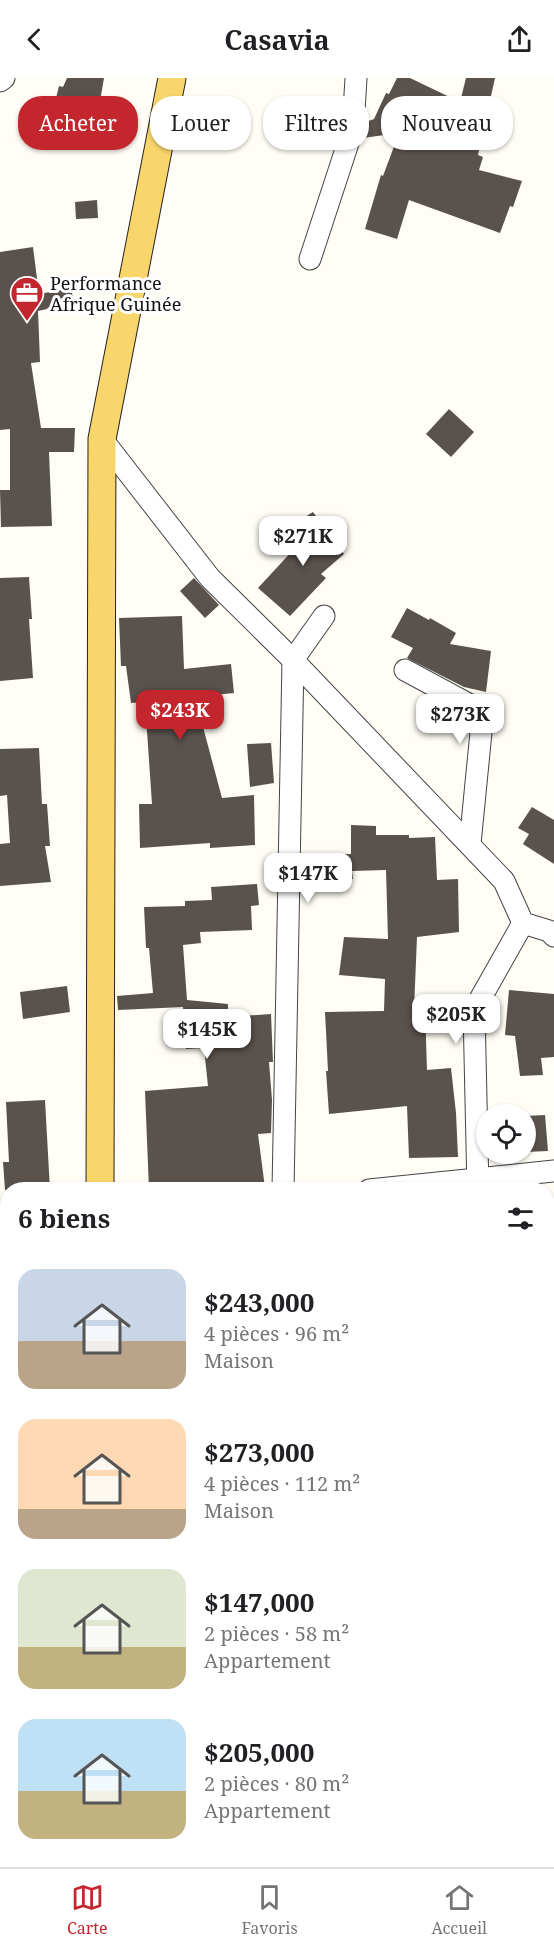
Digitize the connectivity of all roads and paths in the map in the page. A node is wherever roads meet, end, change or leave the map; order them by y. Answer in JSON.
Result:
{"nodes":[{"id":1,"x":172,"y":78,"type":"edge"},
{"id":2,"x":356,"y":78,"type":"edge"},
{"id":3,"x":310,"y":259,"type":"dead end"},
{"id":4,"x":102,"y":439,"type":"junction"},
{"id":5,"x":324,"y":616,"type":"dead end"},
{"id":6,"x":293,"y":660,"type":"junction"},
{"id":7,"x":405,"y":670,"type":"dead end"},
{"id":8,"x":470,"y":844,"type":"junction"},
{"id":9,"x":523,"y":923,"type":"junction"},
{"id":10,"x":554,"y":936,"type":"edge"},
{"id":11,"x":554,"y":1171,"type":"edge"},
{"id":12,"x":100,"y":1182,"type":"edge"},
{"id":13,"x":284,"y":1182,"type":"edge"},
{"id":14,"x":478,"y":1182,"type":"edge"},
{"id":15,"x":490,"y":1182,"type":"edge"}],
"edges":[{"from":1,"to":4,"type":"main road"},
{"from":2,"to":3,"type":"street"},
{"from":4,"to":6,"type":"street"},
{"from":4,"to":12,"type":"main road"},
{"from":5,"to":6,"type":"street"},
{"from":6,"to":8,"type":"street"},
{"from":6,"to":13,"type":"street"},
{"from":7,"to":8,"type":"street"},
{"from":8,"to":9,"type":"street"},
{"from":9,"to":10,"type":"street"},
{"from":9,"to":14,"type":"street"},
{"from":11,"to":15,"type":"street"}]}
